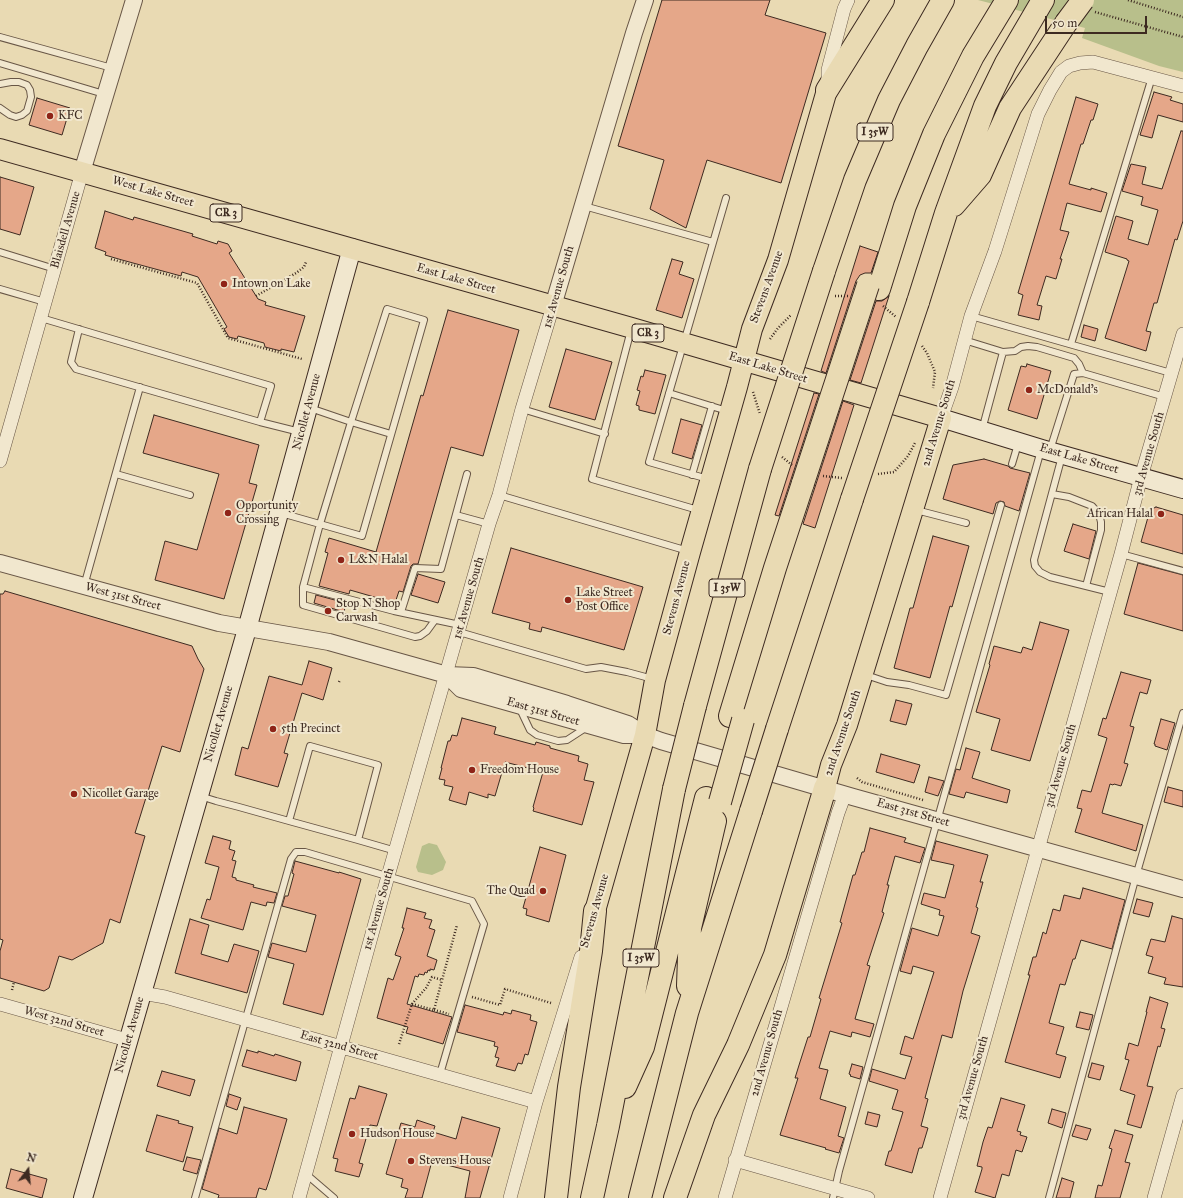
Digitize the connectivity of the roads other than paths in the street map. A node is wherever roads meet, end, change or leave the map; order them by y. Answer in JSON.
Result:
{"nodes":[{"id":1,"x":134,"y":0,"type":"edge"},
{"id":2,"x":645,"y":0,"type":"edge"},
{"id":3,"x":848,"y":0,"type":"edge"},
{"id":4,"x":883,"y":0,"type":"edge"},
{"id":5,"x":943,"y":0,"type":"edge"},
{"id":6,"x":997,"y":2,"type":"edge"},
{"id":7,"x":1087,"y":5,"type":"edge"},
{"id":8,"x":1039,"y":7,"type":"edge"},
{"id":9,"x":0,"y":37,"type":"edge"},
{"id":10,"x":0,"y":63,"type":"edge"},
{"id":11,"x":113,"y":69,"type":"junction"},
{"id":12,"x":1152,"y":77,"type":"junction"},
{"id":13,"x":0,"y":84,"type":"edge"},
{"id":14,"x":1183,"y":86,"type":"edge"},
{"id":15,"x":828,"y":90,"type":"junction"},
{"id":16,"x":106,"y":94,"type":"junction"},
{"id":17,"x":0,"y":108,"type":"edge"},
{"id":18,"x":0,"y":148,"type":"edge"},
{"id":19,"x":82,"y":172,"type":"junction"},
{"id":20,"x":726,"y":198,"type":"dead end"},
{"id":21,"x":582,"y":206,"type":"junction"},
{"id":22,"x":946,"y":213,"type":"junction"},
{"id":23,"x":714,"y":242,"type":"junction"},
{"id":24,"x":352,"y":248,"type":"junction"},
{"id":25,"x":0,"y":252,"type":"edge"},
{"id":26,"x":54,"y":269,"type":"junction"},
{"id":27,"x":0,"y":289,"type":"edge"},
{"id":28,"x":45,"y":302,"type":"junction"},
{"id":29,"x":552,"y":306,"type":"junction"},
{"id":30,"x":970,"y":316,"type":"junction"},
{"id":31,"x":41,"y":318,"type":"junction"},
{"id":32,"x":632,"y":328,"type":"junction"},
{"id":33,"x":79,"y":329,"type":"junction"},
{"id":34,"x":1183,"y":334,"type":"edge"},
{"id":35,"x":963,"y":340,"type":"junction"},
{"id":36,"x":684,"y":344,"type":"junction"},
{"id":37,"x":1071,"y":344,"type":"junction"},
{"id":38,"x":1003,"y":352,"type":"junction"},
{"id":39,"x":744,"y":361,"type":"junction"},
{"id":40,"x":1179,"y":361,"type":"edge"},
{"id":41,"x":1083,"y":373,"type":"junction"},
{"id":42,"x":1171,"y":373,"type":"junction"},
{"id":43,"x":140,"y":387,"type":"junction"},
{"id":44,"x":669,"y":393,"type":"junction"},
{"id":45,"x":1165,"y":397,"type":"junction"},
{"id":46,"x":308,"y":408,"type":"junction"},
{"id":47,"x":522,"y":409,"type":"junction"},
{"id":48,"x":721,"y":409,"type":"junction"},
{"id":49,"x":941,"y":418,"type":"junction"},
{"id":50,"x":260,"y":422,"type":"junction"},
{"id":51,"x":351,"y":422,"type":"junction"},
{"id":52,"x":981,"y":431,"type":"junction"},
{"id":53,"x":302,"y":432,"type":"junction"},
{"id":54,"x":391,"y":434,"type":"junction"},
{"id":55,"x":605,"y":434,"type":"junction"},
{"id":56,"x":1019,"y":442,"type":"junction"},
{"id":57,"x":1051,"y":452,"type":"junction"},
{"id":58,"x":0,"y":461,"type":"edge"},
{"id":59,"x":1012,"y":464,"type":"dead end"},
{"id":60,"x":116,"y":474,"type":"junction"},
{"id":61,"x":467,"y":474,"type":"dead end"},
{"id":62,"x":702,"y":477,"type":"junction"},
{"id":63,"x":1141,"y":478,"type":"junction"},
{"id":64,"x":1183,"y":489,"type":"edge"},
{"id":65,"x":1052,"y":494,"type":"junction"},
{"id":66,"x":190,"y":495,"type":"dead end"},
{"id":67,"x":499,"y":495,"type":"junction"},
{"id":68,"x":1001,"y":505,"type":"dead end"},
{"id":69,"x":912,"y":509,"type":"junction"},
{"id":70,"x":702,"y":510,"type":"junction"},
{"id":71,"x":279,"y":512,"type":"junction"},
{"id":72,"x":456,"y":515,"type":"junction"},
{"id":73,"x":966,"y":523,"type":"dead end"},
{"id":74,"x":320,"y":524,"type":"junction"},
{"id":75,"x":489,"y":524,"type":"junction"},
{"id":76,"x":690,"y":552,"type":"junction"},
{"id":77,"x":1121,"y":554,"type":"junction"},
{"id":78,"x":0,"y":563,"type":"edge"},
{"id":79,"x":1183,"y":571,"type":"edge"},
{"id":80,"x":84,"y":586,"type":"junction"},
{"id":81,"x":1086,"y":586,"type":"junction"},
{"id":82,"x":304,"y":587,"type":"junction"},
{"id":83,"x":1110,"y":592,"type":"junction"},
{"id":84,"x":401,"y":612,"type":"junction"},
{"id":85,"x":435,"y":620,"type":"junction"},
{"id":86,"x":247,"y":629,"type":"junction"},
{"id":87,"x":460,"y":629,"type":"junction"},
{"id":88,"x":862,"y":674,"type":"junction"},
{"id":89,"x":447,"y":675,"type":"junction"},
{"id":90,"x":655,"y":680,"type":"junction"},
{"id":91,"x":518,"y":706,"type":"junction"},
{"id":92,"x":1183,"y":713,"type":"edge"},
{"id":93,"x":590,"y":726,"type":"junction"},
{"id":94,"x":645,"y":735,"type":"junction"},
{"id":95,"x":835,"y":791,"type":"junction"},
{"id":96,"x":199,"y":796,"type":"junction"},
{"id":97,"x":713,"y":800,"type":"junction"},
{"id":98,"x":937,"y":820,"type":"junction"},
{"id":99,"x":289,"y":821,"type":"junction"},
{"id":100,"x":358,"y":840,"type":"junction"},
{"id":101,"x":1037,"y":848,"type":"junction"},
{"id":102,"x":396,"y":851,"type":"junction"},
{"id":103,"x":388,"y":876,"type":"junction"},
{"id":104,"x":1136,"y":876,"type":"junction"},
{"id":105,"x":1183,"y":889,"type":"edge"},
{"id":106,"x":595,"y":911,"type":"junction"},
{"id":107,"x":142,"y":993,"type":"junction"},
{"id":108,"x":0,"y":1004,"type":"edge"},
{"id":109,"x":687,"y":1013,"type":"junction"},
{"id":110,"x":246,"y":1020,"type":"junction"},
{"id":111,"x":128,"y":1040,"type":"junction"},
{"id":112,"x":340,"y":1046,"type":"junction"},
{"id":113,"x":440,"y":1074,"type":"junction"},
{"id":114,"x":1183,"y":1095,"type":"edge"},
{"id":115,"x":536,"y":1102,"type":"junction"},
{"id":116,"x":608,"y":1126,"type":"junction"},
{"id":117,"x":735,"y":1160,"type":"junction"},
{"id":118,"x":306,"y":1174,"type":"junction"},
{"id":119,"x":834,"y":1193,"type":"edge"},
{"id":120,"x":83,"y":1198,"type":"edge"},
{"id":121,"x":195,"y":1198,"type":"edge"},
{"id":122,"x":299,"y":1198,"type":"edge"},
{"id":123,"x":334,"y":1198,"type":"edge"},
{"id":124,"x":510,"y":1198,"type":"edge"},
{"id":125,"x":556,"y":1198,"type":"edge"},
{"id":126,"x":592,"y":1198,"type":"edge"},
{"id":127,"x":640,"y":1198,"type":"edge"},
{"id":128,"x":675,"y":1198,"type":"edge"},
{"id":129,"x":725,"y":1198,"type":"edge"},
{"id":130,"x":868,"y":1198,"type":"edge"},
{"id":131,"x":940,"y":1198,"type":"edge"},
{"id":132,"x":1049,"y":1198,"type":"edge"},
{"id":133,"x":1154,"y":1198,"type":"edge"}],
"edges":[{"from":1,"to":11,"type":"street","name":"Blaisdell Avenue"},
{"from":2,"to":21,"type":"street","name":"1st Avenue South"},
{"from":3,"to":15,"type":"street","name":"Stevens Avenue"},
{"from":4,"to":15,"type":"highway"},
{"from":5,"to":116,"type":"highway","number":"I 35W","bridge":true},
{"from":6,"to":97,"type":"highway"},
{"from":7,"to":22,"type":"highway","bridge":true},
{"from":8,"to":22,"type":"highway"},
{"from":9,"to":11,"type":"lane"},
{"from":10,"to":16,"type":"lane"},
{"from":11,"to":16,"type":"street","name":"Blaisdell Avenue"},
{"from":12,"to":14,"type":"street"},
{"from":12,"to":30,"type":"street","name":"2nd Avenue South"},
{"from":12,"to":37,"type":"lane"},
{"from":13,"to":17,"type":"lane"},
{"from":15,"to":39,"type":"main road","name":"Stevens Avenue"},
{"from":16,"to":19,"type":"street","name":"Blaisdell Avenue"},
{"from":18,"to":19,"type":"main road","name":"West Lake Street","number":"CR 3"},
{"from":19,"to":24,"type":"main road","name":"West Lake Street","number":"CR 3"},
{"from":19,"to":26,"type":"street","name":"Blaisdell Avenue"},
{"from":20,"to":23,"type":"lane"},
{"from":21,"to":23,"type":"lane"},
{"from":21,"to":29,"type":"street","name":"1st Avenue South"},
{"from":22,"to":109,"type":"highway","bridge":true},
{"from":23,"to":36,"type":"lane"},
{"from":24,"to":29,"type":"main road","name":"East Lake Street","number":"CR 3"},
{"from":24,"to":46,"type":"main road","name":"Nicollet Avenue"},
{"from":25,"to":26,"type":"lane"},
{"from":26,"to":28,"type":"street","name":"Blaisdell Avenue"},
{"from":27,"to":28,"type":"lane"},
{"from":28,"to":31,"type":"street","name":"Blaisdell Avenue"},
{"from":29,"to":32,"type":"main road","name":"East Lake Street","number":"CR 3"},
{"from":29,"to":47,"type":"street","name":"1st Avenue South"},
{"from":30,"to":35,"type":"street","name":"2nd Avenue South"},
{"from":30,"to":37,"type":"lane"},
{"from":31,"to":33,"type":"lane"},
{"from":31,"to":58,"type":"street","name":"Blaisdell Avenue"},
{"from":32,"to":36,"type":"main road","name":"East Lake Street","number":"CR 3"},
{"from":32,"to":55,"type":"lane"},
{"from":33,"to":43,"type":"lane"},
{"from":33,"to":50,"type":"lane"},
{"from":34,"to":40,"type":"street","name":"3rd Avenue South"},
{"from":35,"to":38,"type":"lane"},
{"from":35,"to":49,"type":"street","name":"2nd Avenue South"},
{"from":36,"to":39,"type":"main road","name":"East Lake Street","number":"CR 3"},
{"from":36,"to":44,"type":"lane"},
{"from":37,"to":42,"type":"lane"},
{"from":38,"to":41,"type":"lane"},
{"from":38,"to":52,"type":"lane"},
{"from":39,"to":48,"type":"main road","name":"Stevens Avenue"},
{"from":39,"to":49,"type":"main road","name":"East Lake Street","number":"CR 3"},
{"from":40,"to":42,"type":"street","name":"3rd Avenue South"},
{"from":41,"to":45,"type":"lane"},
{"from":41,"to":57,"type":"lane"},
{"from":42,"to":45,"type":"street","name":"3rd Avenue South"},
{"from":43,"to":50,"type":"lane"},
{"from":43,"to":60,"type":"lane"},
{"from":44,"to":48,"type":"lane"},
{"from":44,"to":62,"type":"lane"},
{"from":45,"to":63,"type":"street","name":"3rd Avenue South"},
{"from":46,"to":51,"type":"lane"},
{"from":46,"to":53,"type":"main road","name":"Nicollet Avenue"},
{"from":47,"to":55,"type":"lane"},
{"from":47,"to":67,"type":"street","name":"1st Avenue South"},
{"from":48,"to":62,"type":"main road","name":"Stevens Avenue"},
{"from":49,"to":52,"type":"main road","name":"East Lake Street","number":"CR 3"},
{"from":49,"to":69,"type":"main road","name":"2nd Avenue South"},
{"from":50,"to":53,"type":"lane"},
{"from":51,"to":54,"type":"lane"},
{"from":51,"to":54,"type":"lane"},
{"from":51,"to":74,"type":"lane"},
{"from":52,"to":56,"type":"main road","name":"East Lake Street","number":"CR 3"},
{"from":53,"to":71,"type":"main road","name":"Nicollet Avenue"},
{"from":54,"to":74,"type":"lane"},
{"from":55,"to":70,"type":"lane"},
{"from":56,"to":57,"type":"main road","name":"East Lake Street","number":"CR 3"},
{"from":56,"to":59,"type":"lane"},
{"from":57,"to":63,"type":"main road","name":"East Lake Street","number":"CR 3"},
{"from":57,"to":65,"type":"lane"},
{"from":57,"to":98,"type":"lane"},
{"from":60,"to":66,"type":"lane"},
{"from":60,"to":80,"type":"lane"},
{"from":61,"to":72,"type":"lane"},
{"from":62,"to":70,"type":"main road","name":"Stevens Avenue"},
{"from":63,"to":64,"type":"main road","name":"East Lake Street","number":"CR 3"},
{"from":63,"to":77,"type":"street","name":"3rd Avenue South"},
{"from":65,"to":81,"type":"lane"},
{"from":65,"to":81,"type":"lane"},
{"from":67,"to":75,"type":"street","name":"1st Avenue South"},
{"from":67,"to":76,"type":"lane"},
{"from":68,"to":88,"type":"lane"},
{"from":69,"to":73,"type":"lane"},
{"from":69,"to":88,"type":"main road","name":"2nd Avenue South"},
{"from":70,"to":76,"type":"main road","name":"Stevens Avenue"},
{"from":71,"to":74,"type":"lane"},
{"from":71,"to":86,"type":"main road","name":"Nicollet Avenue"},
{"from":72,"to":75,"type":"lane"},
{"from":72,"to":84,"type":"lane"},
{"from":74,"to":82,"type":"lane"},
{"from":75,"to":87,"type":"street","name":"1st Avenue South"},
{"from":76,"to":90,"type":"main road","name":"Stevens Avenue"},
{"from":77,"to":79,"type":"lane"},
{"from":77,"to":83,"type":"street","name":"3rd Avenue South"},
{"from":78,"to":80,"type":"street","name":"West 31st Street"},
{"from":80,"to":86,"type":"street","name":"West 31st Street"},
{"from":81,"to":83,"type":"lane"},
{"from":82,"to":84,"type":"lane"},
{"from":82,"to":85,"type":"lane"},
{"from":83,"to":101,"type":"street","name":"3rd Avenue South"},
{"from":84,"to":85,"type":"lane"},
{"from":85,"to":87,"type":"lane"},
{"from":86,"to":89,"type":"street","name":"East 31st Street"},
{"from":86,"to":96,"type":"main road","name":"Nicollet Avenue"},
{"from":87,"to":89,"type":"street","name":"1st Avenue South"},
{"from":87,"to":90,"type":"lane"},
{"from":88,"to":95,"type":"main road","name":"2nd Avenue South"},
{"from":89,"to":91,"type":"street","name":"East 31st Street"},
{"from":89,"to":94,"type":"street","name":"East 31st Street"},
{"from":89,"to":102,"type":"street","name":"1st Avenue South"},
{"from":90,"to":94,"type":"main road","name":"Stevens Avenue"},
{"from":91,"to":93,"type":"street","name":"East 31st Street"},
{"from":91,"to":93,"type":"lane"},
{"from":92,"to":104,"type":"lane"},
{"from":93,"to":94,"type":"street","name":"East 31st Street"},
{"from":94,"to":95,"type":"street","name":"East 31st Street"},
{"from":94,"to":106,"type":"main road","name":"Stevens Avenue"},
{"from":95,"to":98,"type":"street","name":"East 31st Street"},
{"from":95,"to":117,"type":"street","name":"2nd Avenue South"},
{"from":95,"to":128,"type":"highway"},
{"from":96,"to":99,"type":"lane"},
{"from":96,"to":107,"type":"main road","name":"Nicollet Avenue"},
{"from":97,"to":109,"type":"highway"},
{"from":97,"to":116,"type":"highway"},
{"from":98,"to":101,"type":"street","name":"East 31st Street"},
{"from":98,"to":119,"type":"lane"},
{"from":99,"to":100,"type":"lane"},
{"from":99,"to":100,"type":"lane"},
{"from":100,"to":102,"type":"lane"},
{"from":101,"to":104,"type":"street","name":"East 31st Street"},
{"from":101,"to":131,"type":"street","name":"3rd Avenue South"},
{"from":102,"to":103,"type":"street","name":"1st Avenue South"},
{"from":103,"to":110,"type":"lane"},
{"from":103,"to":112,"type":"street","name":"1st Avenue South"},
{"from":103,"to":113,"type":"lane"},
{"from":104,"to":105,"type":"street","name":"East 31st Street"},
{"from":104,"to":132,"type":"lane"},
{"from":106,"to":115,"type":"street","name":"Stevens Avenue"},
{"from":106,"to":125,"type":"highway"},
{"from":107,"to":110,"type":"street","name":"East 32nd Street"},
{"from":107,"to":111,"type":"main road","name":"Nicollet Avenue"},
{"from":108,"to":111,"type":"street","name":"West 32nd Street"},
{"from":109,"to":127,"type":"highway"},
{"from":110,"to":112,"type":"street","name":"East 32nd Street"},
{"from":110,"to":121,"type":"lane"},
{"from":111,"to":120,"type":"main road","name":"Nicollet Avenue"},
{"from":112,"to":113,"type":"street","name":"East 32nd Street"},
{"from":112,"to":118,"type":"street","name":"1st Avenue South"},
{"from":113,"to":115,"type":"street","name":"East 32nd Street"},
{"from":114,"to":133,"type":"street"},
{"from":115,"to":124,"type":"street","name":"Stevens Avenue"},
{"from":116,"to":126,"type":"highway","number":"I 35W"},
{"from":117,"to":119,"type":"street"},
{"from":117,"to":129,"type":"street","name":"2nd Avenue South"},
{"from":118,"to":122,"type":"street","name":"1st Avenue South"},
{"from":118,"to":123,"type":"lane"},
{"from":119,"to":130,"type":"street"}]}
